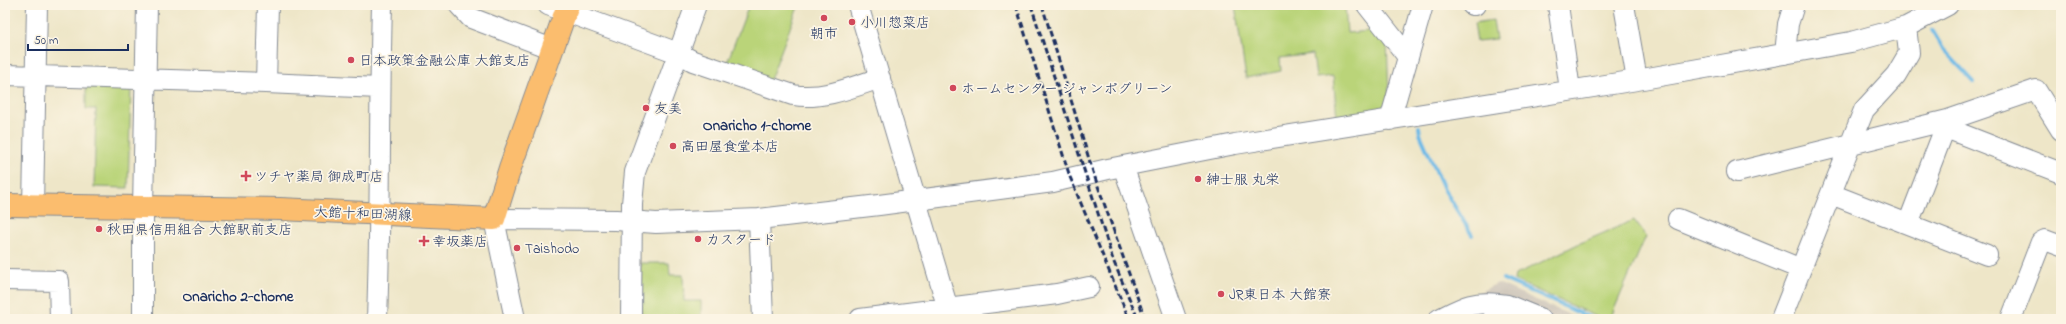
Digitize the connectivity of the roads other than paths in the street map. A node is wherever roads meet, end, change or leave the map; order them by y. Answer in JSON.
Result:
{"nodes":[{"id":1,"x":38,"y":5,"type":"edge"},
{"id":2,"x":147,"y":5,"type":"edge"},
{"id":3,"x":268,"y":5,"type":"edge"},
{"id":4,"x":382,"y":5,"type":"edge"},
{"id":5,"x":459,"y":5,"type":"edge"},
{"id":6,"x":696,"y":5,"type":"edge"},
{"id":7,"x":858,"y":5,"type":"edge"},
{"id":8,"x":1367,"y":5,"type":"edge"},
{"id":9,"x":1423,"y":5,"type":"edge"},
{"id":10,"x":1558,"y":5,"type":"edge"},
{"id":11,"x":1624,"y":5,"type":"edge"},
{"id":12,"x":1794,"y":5,"type":"edge"},
{"id":13,"x":1948,"y":5,"type":"edge"},
{"id":14,"x":560,"y":7,"type":"edge"},
{"id":15,"x":1906,"y":27,"type":"junction"},
{"id":16,"x":552,"y":49,"type":"junction"},
{"id":17,"x":678,"y":53,"type":"junction"},
{"id":18,"x":1786,"y":54,"type":"junction"},
{"id":19,"x":1408,"y":57,"type":"junction"},
{"id":20,"x":5,"y":75,"type":"edge"},
{"id":21,"x":36,"y":76,"type":"junction"},
{"id":22,"x":880,"y":78,"type":"junction"},
{"id":23,"x":146,"y":79,"type":"junction"},
{"id":24,"x":1637,"y":80,"type":"junction"},
{"id":25,"x":266,"y":83,"type":"junction"},
{"id":26,"x":380,"y":88,"type":"junction"},
{"id":27,"x":1570,"y":90,"type":"junction"},
{"id":28,"x":1390,"y":120,"type":"junction"},
{"id":29,"x":1947,"y":124,"type":"junction"},
{"id":30,"x":2061,"y":130,"type":"edge"},
{"id":31,"x":1850,"y":144,"type":"junction"},
{"id":32,"x":1123,"y":166,"type":"junction"},
{"id":33,"x":1738,"y":172,"type":"dead end"},
{"id":34,"x":2061,"y":173,"type":"edge"},
{"id":35,"x":1831,"y":194,"type":"junction"},
{"id":36,"x":917,"y":200,"type":"junction"},
{"id":37,"x":5,"y":205,"type":"edge"},
{"id":38,"x":33,"y":206,"type":"junction"},
{"id":39,"x":143,"y":208,"type":"junction"},
{"id":40,"x":381,"y":214,"type":"junction"},
{"id":41,"x":494,"y":219,"type":"junction"},
{"id":42,"x":759,"y":219,"type":"junction"},
{"id":43,"x":1678,"y":219,"type":"dead end"},
{"id":44,"x":632,"y":222,"type":"junction"},
{"id":45,"x":1908,"y":224,"type":"junction"},
{"id":46,"x":2061,"y":246,"type":"edge"},
{"id":47,"x":1987,"y":254,"type":"dead end"},
{"id":48,"x":1801,"y":269,"type":"junction"},
{"id":49,"x":5,"y":280,"type":"edge"},
{"id":50,"x":1089,"y":287,"type":"dead end"},
{"id":51,"x":1496,"y":312,"type":"edge"},
{"id":52,"x":949,"y":313,"type":"edge"},
{"id":53,"x":60,"y":319,"type":"edge"},
{"id":54,"x":143,"y":319,"type":"edge"},
{"id":55,"x":378,"y":319,"type":"edge"},
{"id":56,"x":514,"y":319,"type":"edge"},
{"id":57,"x":631,"y":319,"type":"edge"},
{"id":58,"x":763,"y":319,"type":"edge"},
{"id":59,"x":860,"y":319,"type":"edge"},
{"id":60,"x":1176,"y":319,"type":"edge"},
{"id":61,"x":1439,"y":319,"type":"edge"},
{"id":62,"x":1541,"y":319,"type":"edge"},
{"id":63,"x":1781,"y":319,"type":"edge"},
{"id":64,"x":2011,"y":319,"type":"edge"}],
"edges":[{"from":1,"to":21,"type":"street"},
{"from":2,"to":23,"type":"street"},
{"from":3,"to":25,"type":"street"},
{"from":4,"to":26,"type":"street"},
{"from":5,"to":16,"type":"street"},
{"from":6,"to":17,"type":"street"},
{"from":7,"to":22,"type":"street"},
{"from":8,"to":19,"type":"street"},
{"from":9,"to":19,"type":"street"},
{"from":10,"to":27,"type":"street"},
{"from":11,"to":24,"type":"street"},
{"from":12,"to":18,"type":"street"},
{"from":13,"to":15,"type":"street"},
{"from":14,"to":16,"type":"main road"},
{"from":14,"to":17,"type":"street"},
{"from":15,"to":18,"type":"street"},
{"from":15,"to":31,"type":"street"},
{"from":16,"to":41,"type":"main road"},
{"from":17,"to":22,"type":"street"},
{"from":17,"to":44,"type":"street"},
{"from":18,"to":24,"type":"street"},
{"from":19,"to":28,"type":"street"},
{"from":20,"to":21,"type":"street"},
{"from":21,"to":23,"type":"street"},
{"from":21,"to":38,"type":"street"},
{"from":22,"to":36,"type":"street"},
{"from":23,"to":25,"type":"street"},
{"from":23,"to":39,"type":"street"},
{"from":24,"to":27,"type":"street"},
{"from":25,"to":26,"type":"street"},
{"from":26,"to":40,"type":"street"},
{"from":27,"to":28,"type":"street"},
{"from":28,"to":32,"type":"street"},
{"from":29,"to":30,"type":"street"},
{"from":29,"to":31,"type":"street"},
{"from":29,"to":34,"type":"street"},
{"from":29,"to":45,"type":"street"},
{"from":31,"to":33,"type":"street"},
{"from":31,"to":35,"type":"street"},
{"from":32,"to":36,"type":"street"},
{"from":32,"to":60,"type":"street"},
{"from":35,"to":45,"type":"street"},
{"from":35,"to":48,"type":"street"},
{"from":36,"to":42,"type":"street"},
{"from":36,"to":52,"type":"street"},
{"from":37,"to":38,"type":"main road","name":"大館十和田湖線"},
{"from":38,"to":39,"type":"main road","name":"大館十和田湖線"},
{"from":39,"to":40,"type":"main road","name":"大館十和田湖線"},
{"from":39,"to":54,"type":"street"},
{"from":40,"to":41,"type":"main road","name":"大館十和田湖線"},
{"from":40,"to":55,"type":"street"},
{"from":41,"to":44,"type":"street"},
{"from":41,"to":56,"type":"street"},
{"from":42,"to":44,"type":"street"},
{"from":42,"to":58,"type":"street"},
{"from":43,"to":48,"type":"street"},
{"from":44,"to":57,"type":"street"},
{"from":45,"to":47,"type":"street"},
{"from":46,"to":64,"type":"street"},
{"from":48,"to":63,"type":"street"},
{"from":49,"to":53,"type":"street"},
{"from":50,"to":52,"type":"street"},
{"from":51,"to":61,"type":"street"},
{"from":51,"to":62,"type":"street"},
{"from":52,"to":59,"type":"street"}]}
